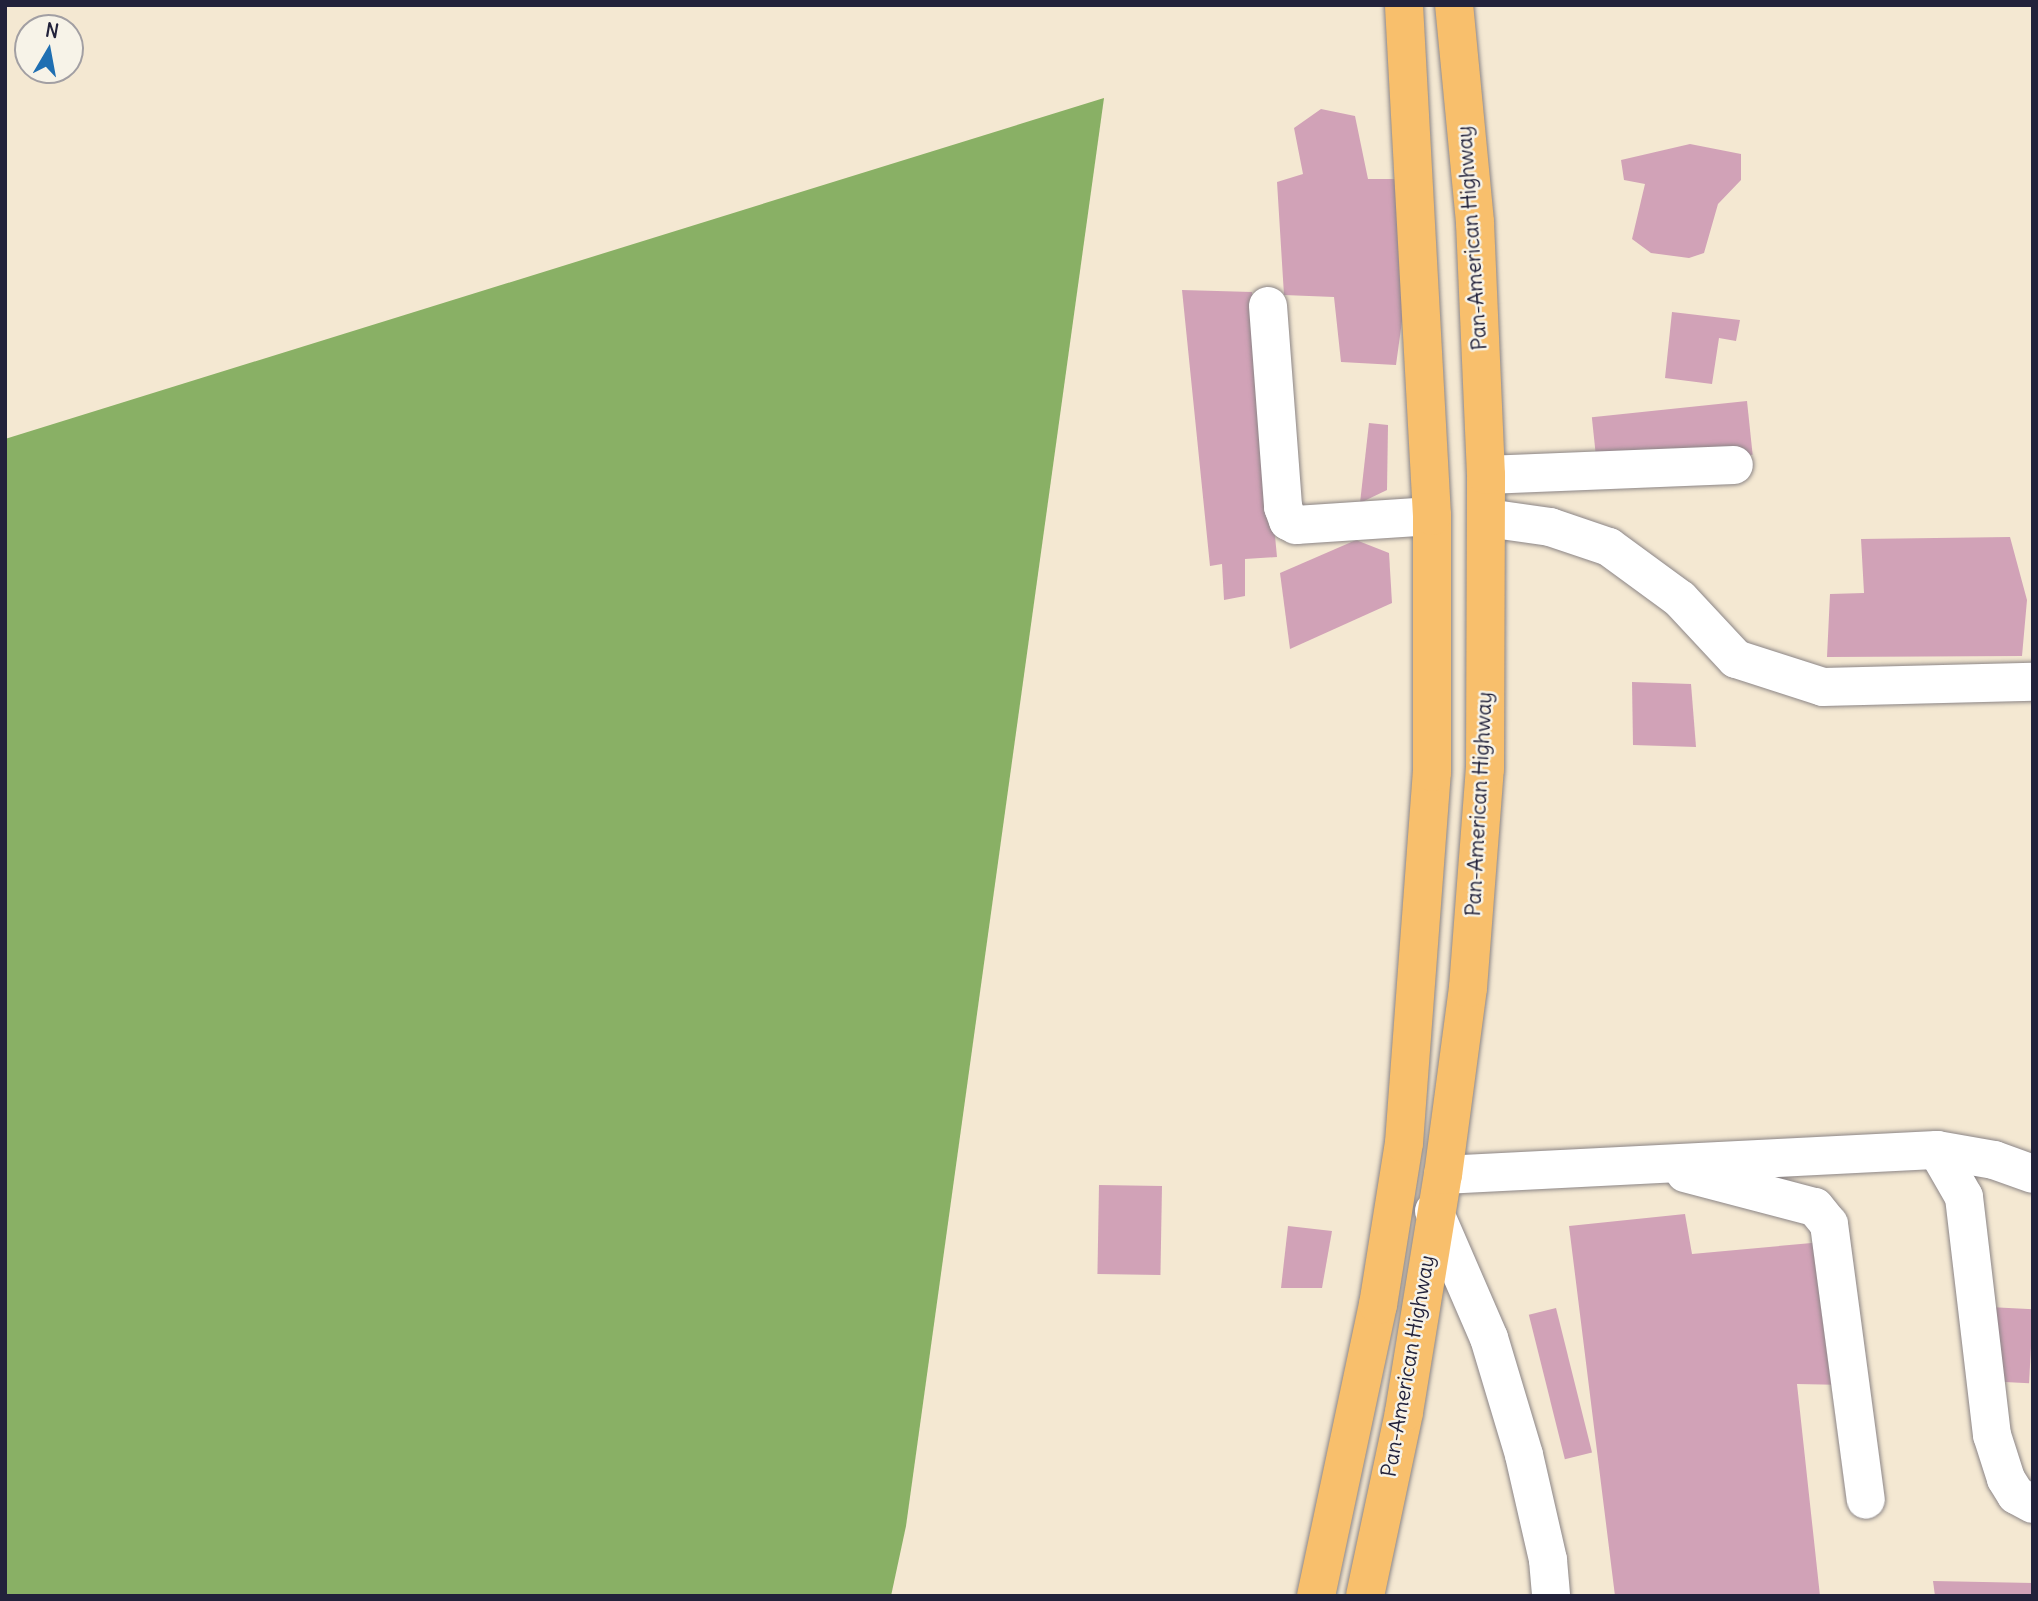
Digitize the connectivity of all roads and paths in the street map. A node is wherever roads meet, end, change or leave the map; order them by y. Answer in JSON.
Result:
{"nodes":[{"id":1,"x":1404,"y":5,"type":"edge"},
{"id":2,"x":1454,"y":5,"type":"edge"},
{"id":3,"x":1268,"y":306,"type":"dead end"},
{"id":4,"x":1734,"y":465,"type":"dead end"},
{"id":5,"x":1486,"y":475,"type":"junction"},
{"id":6,"x":1432,"y":516,"type":"junction"},
{"id":7,"x":1487,"y":519,"type":"junction"},
{"id":8,"x":2033,"y":681,"type":"edge"},
{"id":9,"x":1937,"y":1150,"type":"junction"},
{"id":10,"x":1649,"y":1164,"type":"junction"},
{"id":11,"x":2033,"y":1174,"type":"edge"},
{"id":12,"x":1443,"y":1175,"type":"junction"},
{"id":13,"x":1434,"y":1211,"type":"junction"},
{"id":14,"x":1866,"y":1500,"type":"dead end"},
{"id":15,"x":2033,"y":1504,"type":"edge"},
{"id":16,"x":1316,"y":1596,"type":"edge"},
{"id":17,"x":1365,"y":1596,"type":"edge"},
{"id":18,"x":1550,"y":1596,"type":"edge"}],
"edges":[{"from":1,"to":6,"type":"highway","name":"Pan-American Highway"},
{"from":2,"to":5,"type":"highway","name":"Pan-American Highway"},
{"from":3,"to":6,"type":"street"},
{"from":4,"to":5,"type":"street"},
{"from":5,"to":7,"type":"highway","name":"Pan-American Highway"},
{"from":6,"to":16,"type":"highway","name":"Pan-American Highway"},
{"from":7,"to":8,"type":"street"},
{"from":7,"to":12,"type":"highway","name":"Pan-American Highway"},
{"from":9,"to":10,"type":"street"},
{"from":9,"to":11,"type":"street"},
{"from":9,"to":15,"type":"street"},
{"from":10,"to":12,"type":"street"},
{"from":10,"to":14,"type":"street"},
{"from":12,"to":13,"type":"highway","name":"Pan-American Highway"},
{"from":13,"to":17,"type":"highway","name":"Pan-American Highway"},
{"from":13,"to":18,"type":"street"}]}
